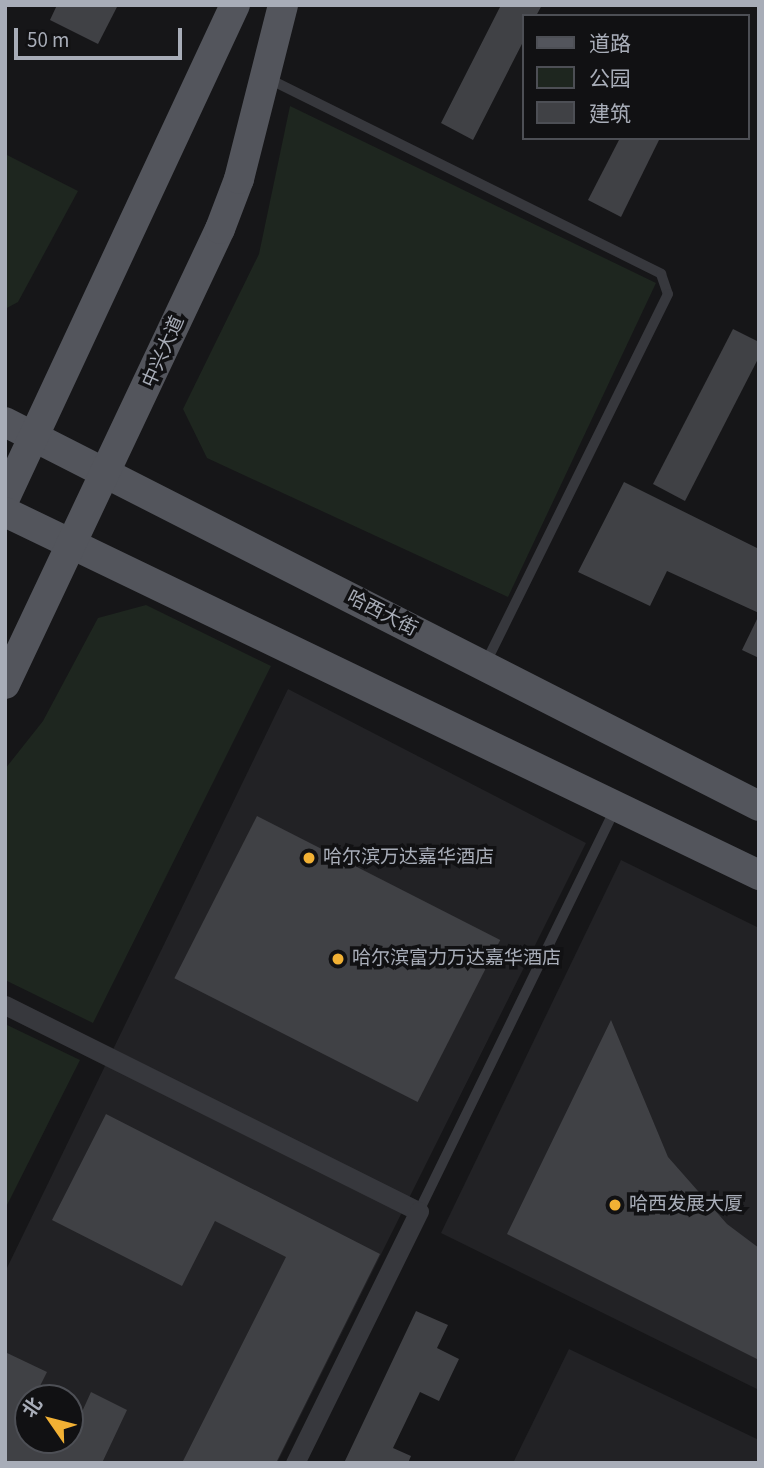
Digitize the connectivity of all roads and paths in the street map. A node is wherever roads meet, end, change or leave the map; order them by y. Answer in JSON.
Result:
{"nodes":[{"id":1,"x":235,"y":5,"type":"edge"},
{"id":2,"x":283,"y":5,"type":"edge"},
{"id":3,"x":265,"y":77,"type":"junction"},
{"id":4,"x":5,"y":422,"type":"edge"},
{"id":5,"x":33,"y":436,"type":"junction"},
{"id":6,"x":108,"y":475,"type":"junction"},
{"id":7,"x":5,"y":498,"type":"edge"},
{"id":8,"x":5,"y":512,"type":"edge"},
{"id":9,"x":74,"y":542,"type":"junction"},
{"id":10,"x":484,"y":667,"type":"junction"},
{"id":11,"x":5,"y":684,"type":"edge"},
{"id":12,"x":618,"y":804,"type":"junction"},
{"id":13,"x":759,"y":806,"type":"edge"},
{"id":14,"x":759,"y":874,"type":"edge"},
{"id":15,"x":5,"y":1005,"type":"edge"},
{"id":16,"x":419,"y":1211,"type":"junction"},
{"id":17,"x":295,"y":1463,"type":"edge"}],
"edges":[{"from":1,"to":5,"type":"main road"},
{"from":2,"to":3,"type":"main road","name":"中兴大道"},
{"from":3,"to":6,"type":"main road","name":"中兴大道"},
{"from":3,"to":10,"type":"lane"},
{"from":4,"to":5,"type":"main road","name":"哈西大街"},
{"from":5,"to":6,"type":"main road","name":"哈西大街"},
{"from":5,"to":7,"type":"main road"},
{"from":6,"to":9,"type":"main road","name":"中兴大道"},
{"from":6,"to":10,"type":"main road","name":"哈西大街"},
{"from":8,"to":9,"type":"main road"},
{"from":9,"to":11,"type":"main road","name":"中兴大道"},
{"from":9,"to":12,"type":"main road"},
{"from":10,"to":13,"type":"main road","name":"哈西大街"},
{"from":12,"to":14,"type":"main road"},
{"from":12,"to":16,"type":"lane"},
{"from":15,"to":16,"type":"street"},
{"from":16,"to":17,"type":"street"}]}
